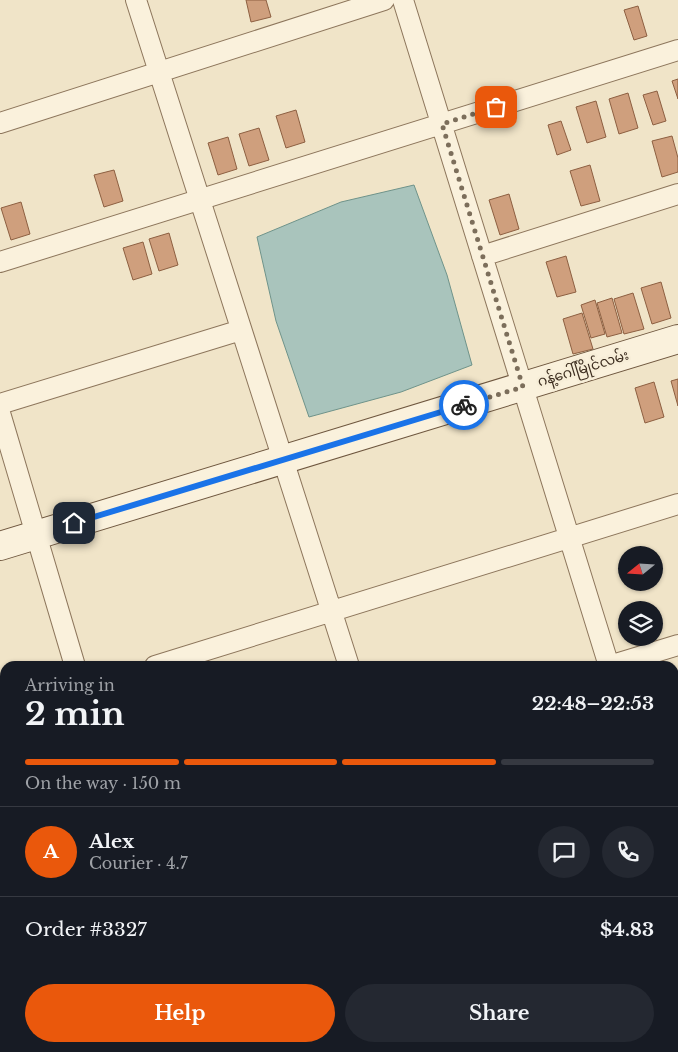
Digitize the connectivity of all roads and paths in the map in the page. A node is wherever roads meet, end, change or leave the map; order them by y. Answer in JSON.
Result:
{"nodes":[{"id":1,"x":136,"y":0,"type":"edge"},
{"id":2,"x":384,"y":0,"type":"edge"},
{"id":3,"x":403,"y":0,"type":"edge"},
{"id":4,"x":678,"y":50,"type":"edge"},
{"id":5,"x":159,"y":72,"type":"junction"},
{"id":6,"x":0,"y":123,"type":"edge"},
{"id":7,"x":442,"y":124,"type":"junction"},
{"id":8,"x":678,"y":194,"type":"edge"},
{"id":9,"x":200,"y":200,"type":"junction"},
{"id":10,"x":482,"y":256,"type":"junction"},
{"id":11,"x":0,"y":262,"type":"edge"},
{"id":12,"x":241,"y":330,"type":"junction"},
{"id":13,"x":678,"y":339,"type":"edge"},
{"id":14,"x":523,"y":387,"type":"junction"},
{"id":15,"x":0,"y":404,"type":"edge"},
{"id":16,"x":0,"y":413,"type":"edge"},
{"id":17,"x":283,"y":460,"type":"junction"},
{"id":18,"x":678,"y":504,"type":"edge"},
{"id":19,"x":36,"y":535,"type":"junction"},
{"id":20,"x":569,"y":538,"type":"junction"},
{"id":21,"x":0,"y":546,"type":"edge"},
{"id":22,"x":332,"y":611,"type":"junction"},
{"id":23,"x":678,"y":645,"type":"edge"},
{"id":24,"x":74,"y":661,"type":"edge"},
{"id":25,"x":170,"y":661,"type":"edge"},
{"id":26,"x":347,"y":661,"type":"edge"},
{"id":27,"x":607,"y":661,"type":"edge"},
{"id":28,"x":625,"y":661,"type":"edge"}],
"edges":[{"from":1,"to":5,"type":"street"},
{"from":2,"to":5,"type":"street"},
{"from":3,"to":7,"type":"street"},
{"from":4,"to":7,"type":"street"},
{"from":5,"to":6,"type":"street"},
{"from":5,"to":9,"type":"street"},
{"from":7,"to":9,"type":"street"},
{"from":7,"to":10,"type":"street"},
{"from":8,"to":10,"type":"street"},
{"from":9,"to":11,"type":"street"},
{"from":9,"to":12,"type":"street"},
{"from":10,"to":14,"type":"street"},
{"from":12,"to":15,"type":"street"},
{"from":12,"to":17,"type":"street"},
{"from":13,"to":14,"type":"street","name":"ဂန့်ဂေါ်မြိုင်လမ်း"},
{"from":14,"to":17,"type":"street","name":"ဂန့်ဂေါ်မြိုင်လမ်း"},
{"from":14,"to":20,"type":"street"},
{"from":16,"to":19,"type":"street"},
{"from":17,"to":19,"type":"street","name":"ဂန့်ဂေါ်မြိုင်လမ်း"},
{"from":17,"to":22,"type":"street"},
{"from":18,"to":20,"type":"street"},
{"from":19,"to":21,"type":"street","name":"ဂန့်ဂေါ်မြိုင်လမ်း"},
{"from":19,"to":24,"type":"street"},
{"from":20,"to":22,"type":"street"},
{"from":20,"to":27,"type":"street"},
{"from":22,"to":25,"type":"street"},
{"from":22,"to":26,"type":"street"},
{"from":23,"to":28,"type":"street"}]}
